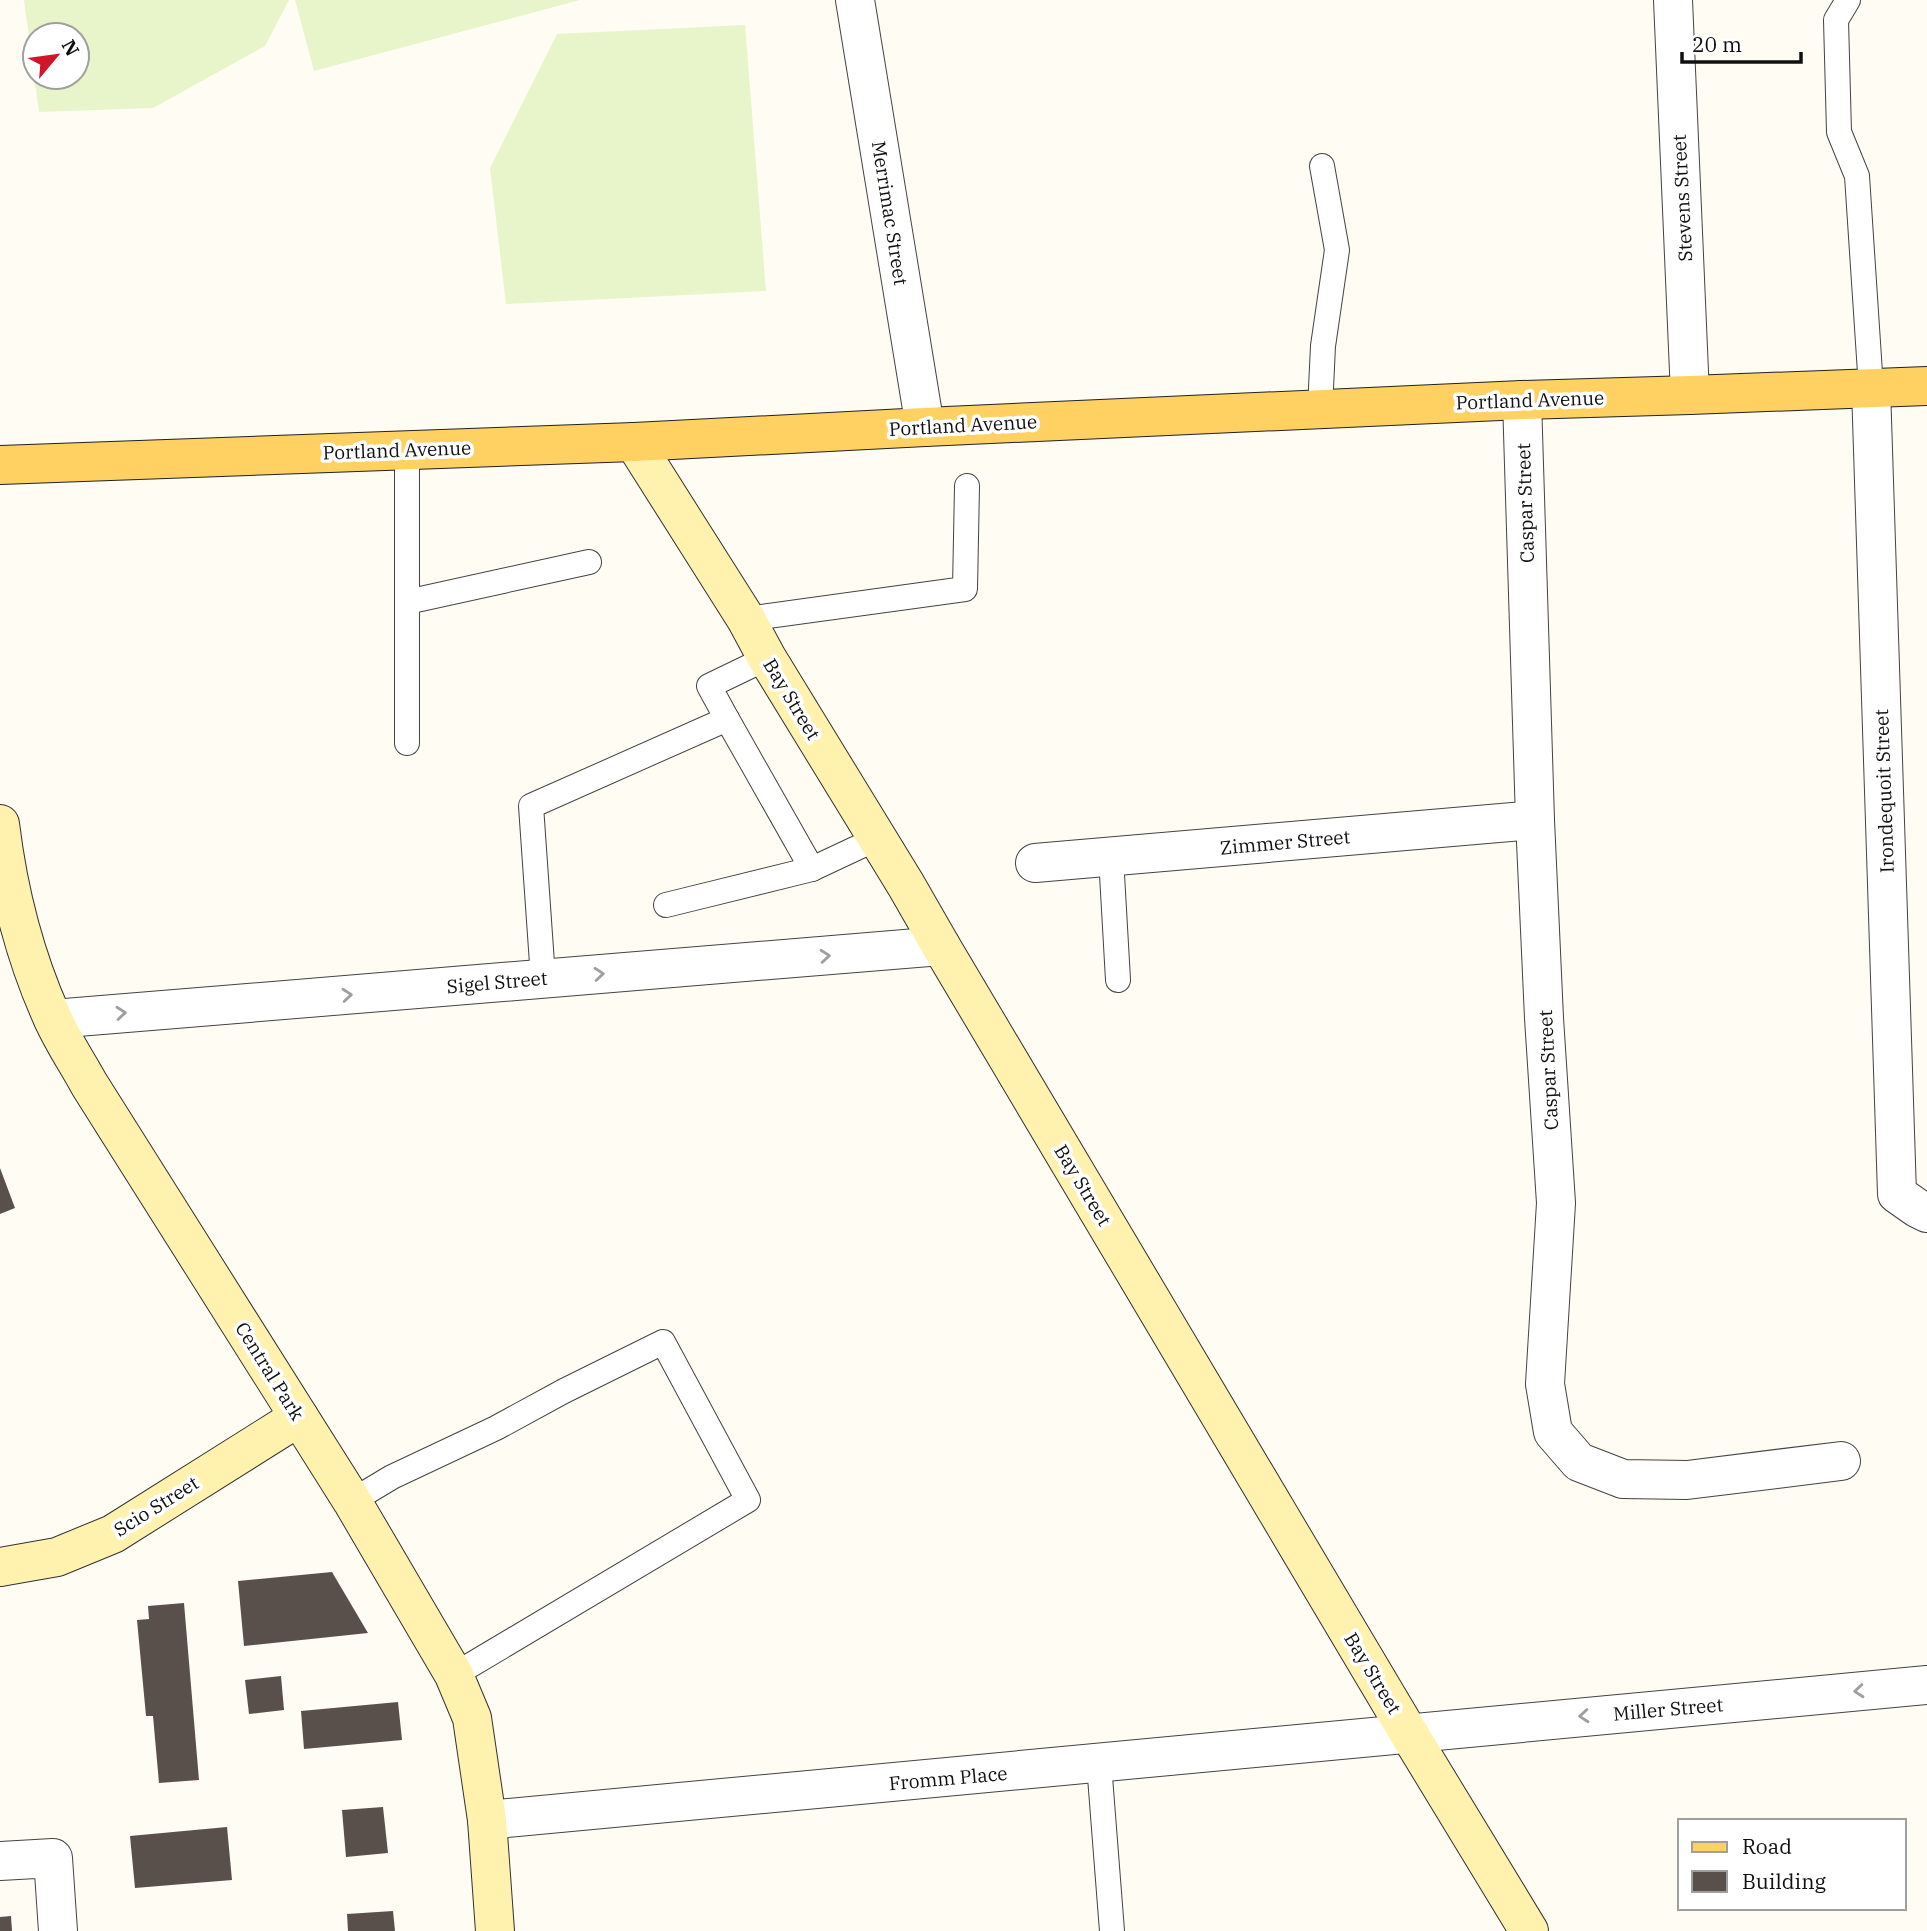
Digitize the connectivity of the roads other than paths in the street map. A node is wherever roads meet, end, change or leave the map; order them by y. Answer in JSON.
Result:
{"nodes":[{"id":1,"x":855,"y":0,"type":"edge"},
{"id":2,"x":1673,"y":0,"type":"edge"},
{"id":3,"x":1848,"y":0,"type":"edge"},
{"id":4,"x":1322,"y":166,"type":"dead end"},
{"id":5,"x":1927,"y":386,"type":"edge"},
{"id":6,"x":1871,"y":388,"type":"junction"},
{"id":7,"x":1690,"y":396,"type":"junction"},
{"id":8,"x":1522,"y":400,"type":"junction"},
{"id":9,"x":1320,"y":409,"type":"junction"},
{"id":10,"x":925,"y":427,"type":"junction"},
{"id":11,"x":634,"y":442,"type":"junction"},
{"id":12,"x":407,"y":450,"type":"junction"},
{"id":13,"x":0,"y":465,"type":"edge"},
{"id":14,"x":967,"y":486,"type":"dead end"},
{"id":15,"x":589,"y":562,"type":"dead end"},
{"id":16,"x":407,"y":602,"type":"junction"},
{"id":17,"x":746,"y":619,"type":"junction"},
{"id":18,"x":767,"y":658,"type":"junction"},
{"id":19,"x":727,"y":719,"type":"junction"},
{"id":20,"x":407,"y":743,"type":"dead end"},
{"id":21,"x":1535,"y":820,"type":"junction"},
{"id":22,"x":0,"y":824,"type":"edge"},
{"id":23,"x":878,"y":838,"type":"junction"},
{"id":24,"x":1111,"y":857,"type":"junction"},
{"id":25,"x":1035,"y":863,"type":"dead end"},
{"id":26,"x":812,"y":869,"type":"junction"},
{"id":27,"x":666,"y":905,"type":"dead end"},
{"id":28,"x":941,"y":946,"type":"junction"},
{"id":29,"x":543,"y":978,"type":"junction"},
{"id":30,"x":1118,"y":981,"type":"dead end"},
{"id":31,"x":53,"y":1019,"type":"junction"},
{"id":32,"x":1912,"y":1204,"type":"edge"},
{"id":33,"x":299,"y":1417,"type":"junction"},
{"id":34,"x":1841,"y":1461,"type":"dead end"},
{"id":35,"x":352,"y":1501,"type":"junction"},
{"id":36,"x":0,"y":1567,"type":"edge"},
{"id":37,"x":454,"y":1675,"type":"junction"},
{"id":38,"x":1927,"y":1685,"type":"edge"},
{"id":39,"x":1408,"y":1732,"type":"junction"},
{"id":40,"x":1099,"y":1764,"type":"junction"},
{"id":41,"x":487,"y":1821,"type":"junction"},
{"id":42,"x":0,"y":1861,"type":"edge"},
{"id":43,"x":58,"y":1931,"type":"edge"},
{"id":44,"x":495,"y":1931,"type":"edge"},
{"id":45,"x":1112,"y":1931,"type":"edge"},
{"id":46,"x":1529,"y":1931,"type":"edge"}],
"edges":[{"from":1,"to":10,"type":"street","name":"Merrimac Street"},
{"from":2,"to":7,"type":"street","name":"Stevens Street"},
{"from":3,"to":6,"type":"lane"},
{"from":4,"to":9,"type":"lane"},
{"from":5,"to":6,"type":"main road","name":"Portland Avenue"},
{"from":6,"to":7,"type":"main road","name":"Portland Avenue"},
{"from":6,"to":32,"type":"street","name":"Irondequoit Street"},
{"from":7,"to":8,"type":"main road","name":"Portland Avenue"},
{"from":8,"to":9,"type":"main road","name":"Portland Avenue"},
{"from":8,"to":21,"type":"street","name":"Caspar Street"},
{"from":9,"to":10,"type":"main road","name":"Portland Avenue"},
{"from":10,"to":11,"type":"main road","name":"Portland Avenue"},
{"from":11,"to":12,"type":"main road","name":"Portland Avenue"},
{"from":11,"to":17,"type":"street","name":"Bay Street"},
{"from":12,"to":13,"type":"main road","name":"Portland Avenue"},
{"from":12,"to":16,"type":"lane"},
{"from":14,"to":17,"type":"lane"},
{"from":15,"to":16,"type":"lane"},
{"from":16,"to":20,"type":"lane"},
{"from":17,"to":18,"type":"street","name":"Bay Street"},
{"from":18,"to":19,"type":"lane"},
{"from":18,"to":23,"type":"street","name":"Bay Street"},
{"from":19,"to":26,"type":"lane"},
{"from":19,"to":29,"type":"lane"},
{"from":21,"to":24,"type":"street","name":"Zimmer Street"},
{"from":21,"to":34,"type":"street","name":"Caspar Street"},
{"from":22,"to":31,"type":"street","name":"Central Park"},
{"from":23,"to":26,"type":"lane"},
{"from":23,"to":28,"type":"street","name":"Bay Street"},
{"from":24,"to":25,"type":"street","name":"Zimmer Street"},
{"from":24,"to":30,"type":"lane"},
{"from":26,"to":27,"type":"lane"},
{"from":29,"to":28,"type":"street","name":"Sigel Street","one_way":true},
{"from":28,"to":39,"type":"street","name":"Bay Street"},
{"from":31,"to":29,"type":"street","name":"Sigel Street","one_way":true},
{"from":31,"to":33,"type":"street","name":"Central Park"},
{"from":33,"to":35,"type":"street","name":"Central Park"},
{"from":33,"to":36,"type":"street","name":"Scio Street"},
{"from":35,"to":37,"type":"street","name":"Central Park"},
{"from":35,"to":37,"type":"lane"},
{"from":37,"to":41,"type":"street","name":"Central Park"},
{"from":38,"to":39,"type":"street","name":"Miller Street","one_way":true},
{"from":39,"to":40,"type":"street","name":"Fromm Place"},
{"from":39,"to":46,"type":"street","name":"Bay Street"},
{"from":40,"to":41,"type":"street","name":"Fromm Place"},
{"from":40,"to":45,"type":"lane"},
{"from":41,"to":44,"type":"street","name":"Central Park"},
{"from":42,"to":43,"type":"street"}]}
